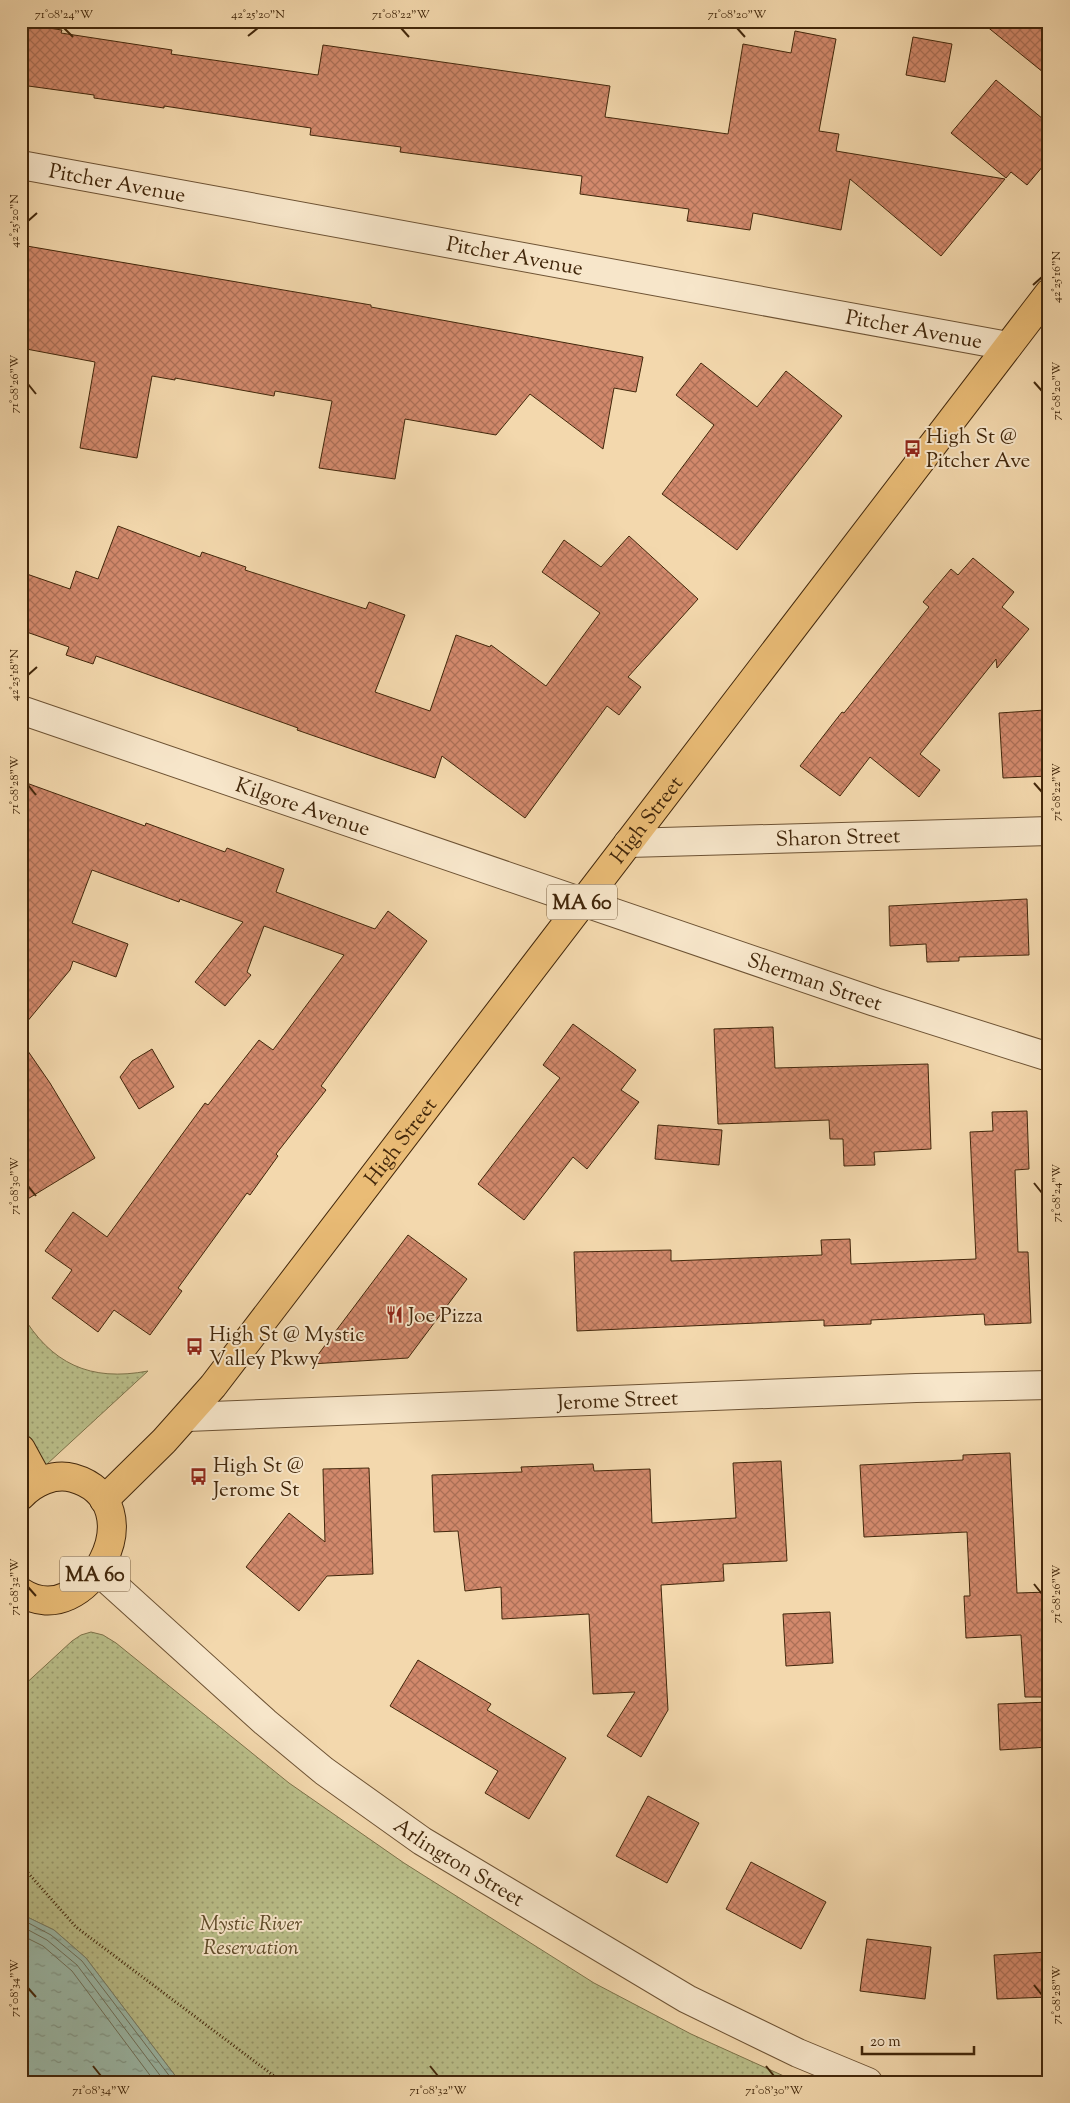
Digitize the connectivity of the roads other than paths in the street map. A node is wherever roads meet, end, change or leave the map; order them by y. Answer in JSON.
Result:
{"nodes":[{"id":1,"x":21,"y":165,"type":"edge"},
{"id":2,"x":1049,"y":294,"type":"edge"},
{"id":3,"x":1008,"y":346,"type":"junction"},
{"id":4,"x":21,"y":710,"type":"edge"},
{"id":5,"x":1049,"y":831,"type":"edge"},
{"id":6,"x":628,"y":843,"type":"junction"},
{"id":7,"x":583,"y":901,"type":"junction"},
{"id":8,"x":1049,"y":1057,"type":"edge"},
{"id":9,"x":1049,"y":1385,"type":"edge"},
{"id":10,"x":186,"y":1417,"type":"junction"},
{"id":11,"x":21,"y":1449,"type":"edge"},
{"id":12,"x":30,"y":1489,"type":"edge"},
{"id":13,"x":104,"y":1500,"type":"junction"},
{"id":14,"x":98,"y":1571,"type":"junction"},
{"id":15,"x":23,"y":1595,"type":"edge"},
{"id":16,"x":868,"y":2082,"type":"edge"}],
"edges":[{"from":1,"to":3,"type":"street","name":"Pitcher Avenue"},
{"from":2,"to":3,"type":"main road","name":"High Street","number":"MA 60"},
{"from":3,"to":6,"type":"main road","name":"High Street","number":"MA 60"},
{"from":4,"to":7,"type":"street","name":"Kilgore Avenue"},
{"from":5,"to":6,"type":"street","name":"Sharon Street"},
{"from":6,"to":7,"type":"main road","name":"High Street","number":"MA 60"},
{"from":7,"to":8,"type":"street","name":"Sherman Street"},
{"from":7,"to":10,"type":"main road","name":"High Street","number":"MA 60"},
{"from":9,"to":10,"type":"street","name":"Jerome Street"},
{"from":10,"to":13,"type":"main road","name":"High Street","number":"MA 60"},
{"from":11,"to":12,"type":"main road"},
{"from":12,"to":13,"type":"main road"},
{"from":13,"to":14,"type":"main road","number":"MA 60"},
{"from":14,"to":15,"type":"main road","number":"MA 60"},
{"from":14,"to":16,"type":"street","name":"Arlington Street"}]}
